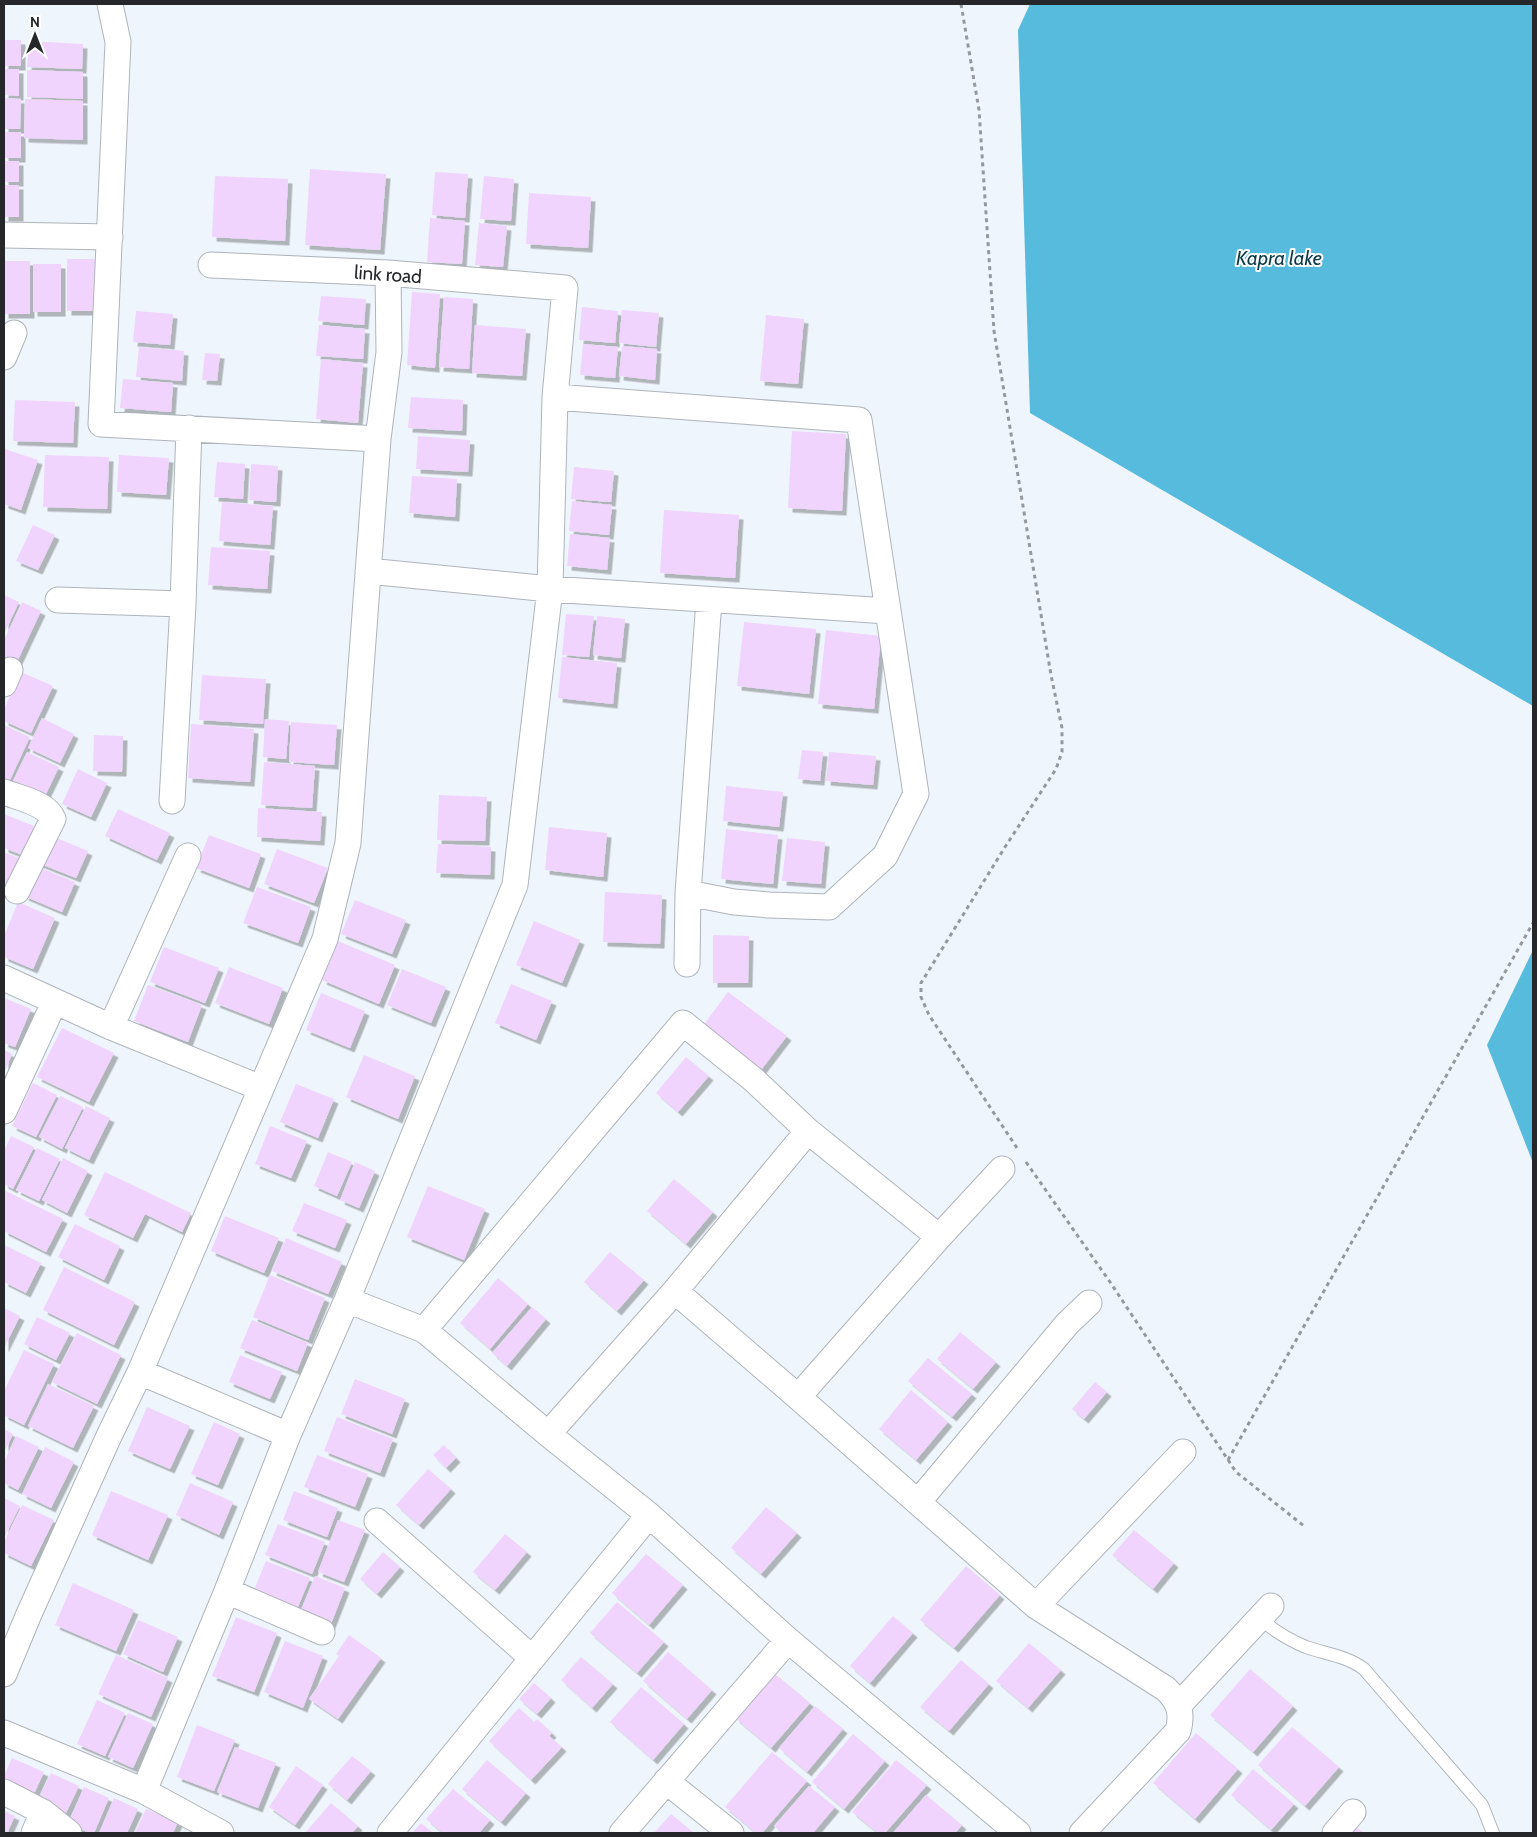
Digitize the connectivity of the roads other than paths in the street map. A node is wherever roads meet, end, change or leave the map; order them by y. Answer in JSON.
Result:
{"nodes":[{"id":1,"x":110,"y":4,"type":"edge"},
{"id":2,"x":4,"y":235,"type":"edge"},
{"id":3,"x":110,"y":238,"type":"junction"},
{"id":4,"x":211,"y":265,"type":"dead end"},
{"id":5,"x":388,"y":272,"type":"junction"},
{"id":6,"x":14,"y":333,"type":"dead end"},
{"id":7,"x":4,"y":356,"type":"edge"},
{"id":8,"x":555,"y":397,"type":"junction"},
{"id":9,"x":189,"y":428,"type":"junction"},
{"id":10,"x":378,"y":439,"type":"junction"},
{"id":11,"x":368,"y":571,"type":"junction"},
{"id":12,"x":550,"y":589,"type":"junction"},
{"id":13,"x":58,"y":600,"type":"dead end"},
{"id":14,"x":709,"y":600,"type":"junction"},
{"id":15,"x":183,"y":604,"type":"junction"},
{"id":16,"x":888,"y":611,"type":"junction"},
{"id":17,"x":4,"y":792,"type":"edge"},
{"id":18,"x":172,"y":801,"type":"dead end"},
{"id":19,"x":188,"y":856,"type":"dead end"},
{"id":20,"x":17,"y":892,"type":"dead end"},
{"id":21,"x":688,"y":893,"type":"junction"},
{"id":22,"x":687,"y":964,"type":"dead end"},
{"id":23,"x":4,"y":978,"type":"edge"},
{"id":24,"x":54,"y":1002,"type":"junction"},
{"id":25,"x":111,"y":1027,"type":"junction"},
{"id":26,"x":261,"y":1088,"type":"junction"},
{"id":27,"x":4,"y":1111,"type":"edge"},
{"id":28,"x":808,"y":1131,"type":"junction"},
{"id":29,"x":1002,"y":1169,"type":"dead end"},
{"id":30,"x":939,"y":1237,"type":"junction"},
{"id":31,"x":676,"y":1291,"type":"junction"},
{"id":32,"x":347,"y":1300,"type":"junction"},
{"id":33,"x":1089,"y":1303,"type":"dead end"},
{"id":34,"x":424,"y":1330,"type":"junction"},
{"id":35,"x":140,"y":1372,"type":"junction"},
{"id":36,"x":798,"y":1397,"type":"junction"},
{"id":37,"x":548,"y":1434,"type":"junction"},
{"id":38,"x":288,"y":1435,"type":"junction"},
{"id":39,"x":1183,"y":1452,"type":"dead end"},
{"id":40,"x":918,"y":1502,"type":"junction"},
{"id":41,"x":649,"y":1516,"type":"junction"},
{"id":42,"x":377,"y":1520,"type":"dead end"},
{"id":43,"x":227,"y":1592,"type":"junction"},
{"id":44,"x":1036,"y":1606,"type":"junction"},
{"id":45,"x":1265,"y":1612,"type":"joint"},
{"id":46,"x":322,"y":1632,"type":"dead end"},
{"id":47,"x":788,"y":1640,"type":"junction"},
{"id":48,"x":532,"y":1658,"type":"junction"},
{"id":49,"x":4,"y":1674,"type":"edge"},
{"id":50,"x":1178,"y":1706,"type":"junction"},
{"id":51,"x":4,"y":1733,"type":"edge"},
{"id":52,"x":666,"y":1781,"type":"junction"},
{"id":53,"x":144,"y":1791,"type":"junction"},
{"id":54,"x":4,"y":1792,"type":"edge"},
{"id":55,"x":1353,"y":1812,"type":"dead end"},
{"id":56,"x":38,"y":1823,"type":"edge"},
{"id":57,"x":69,"y":1833,"type":"edge"},
{"id":58,"x":221,"y":1833,"type":"edge"},
{"id":59,"x":390,"y":1833,"type":"edge"},
{"id":60,"x":622,"y":1833,"type":"edge"},
{"id":61,"x":731,"y":1833,"type":"edge"},
{"id":62,"x":1018,"y":1833,"type":"edge"},
{"id":63,"x":1082,"y":1833,"type":"edge"},
{"id":64,"x":1335,"y":1833,"type":"edge"},
{"id":65,"x":1493,"y":1833,"type":"edge"}],
"edges":[{"from":1,"to":3,"type":"street"},
{"from":2,"to":3,"type":"street"},
{"from":3,"to":9,"type":"street"},
{"from":4,"to":5,"type":"street","name":"link road"},
{"from":5,"to":8,"type":"street","name":"link road"},
{"from":5,"to":10,"type":"street"},
{"from":6,"to":7,"type":"street"},
{"from":8,"to":12,"type":"street"},
{"from":8,"to":16,"type":"street"},
{"from":9,"to":10,"type":"street"},
{"from":9,"to":15,"type":"street"},
{"from":10,"to":11,"type":"street"},
{"from":11,"to":12,"type":"street"},
{"from":11,"to":26,"type":"street"},
{"from":12,"to":14,"type":"street"},
{"from":12,"to":32,"type":"street"},
{"from":13,"to":15,"type":"street"},
{"from":14,"to":16,"type":"street"},
{"from":14,"to":21,"type":"street"},
{"from":15,"to":18,"type":"street"},
{"from":16,"to":21,"type":"street"},
{"from":17,"to":20,"type":"street"},
{"from":19,"to":25,"type":"street"},
{"from":21,"to":22,"type":"street"},
{"from":23,"to":24,"type":"street"},
{"from":24,"to":25,"type":"street"},
{"from":24,"to":27,"type":"street"},
{"from":25,"to":26,"type":"street"},
{"from":26,"to":35,"type":"street"},
{"from":28,"to":30,"type":"street"},
{"from":28,"to":31,"type":"street"},
{"from":28,"to":34,"type":"street"},
{"from":29,"to":30,"type":"street"},
{"from":30,"to":36,"type":"street"},
{"from":31,"to":36,"type":"street"},
{"from":31,"to":37,"type":"street"},
{"from":32,"to":34,"type":"street"},
{"from":32,"to":38,"type":"street"},
{"from":33,"to":40,"type":"street"},
{"from":34,"to":37,"type":"street"},
{"from":35,"to":38,"type":"street"},
{"from":35,"to":49,"type":"street"},
{"from":36,"to":40,"type":"street"},
{"from":37,"to":41,"type":"street"},
{"from":38,"to":43,"type":"street"},
{"from":39,"to":44,"type":"street"},
{"from":40,"to":44,"type":"street"},
{"from":41,"to":47,"type":"street"},
{"from":41,"to":48,"type":"street"},
{"from":42,"to":48,"type":"street"},
{"from":43,"to":46,"type":"street"},
{"from":43,"to":53,"type":"street"},
{"from":44,"to":50,"type":"street"},
{"from":45,"to":50,"type":"street"},
{"from":45,"to":65,"type":"lane"},
{"from":47,"to":52,"type":"street"},
{"from":47,"to":62,"type":"street"},
{"from":48,"to":59,"type":"street"},
{"from":50,"to":63,"type":"street"},
{"from":51,"to":53,"type":"street"},
{"from":52,"to":60,"type":"street"},
{"from":52,"to":61,"type":"street"},
{"from":53,"to":58,"type":"street"},
{"from":54,"to":56,"type":"street"},
{"from":55,"to":64,"type":"street"},
{"from":56,"to":57,"type":"street"}]}
